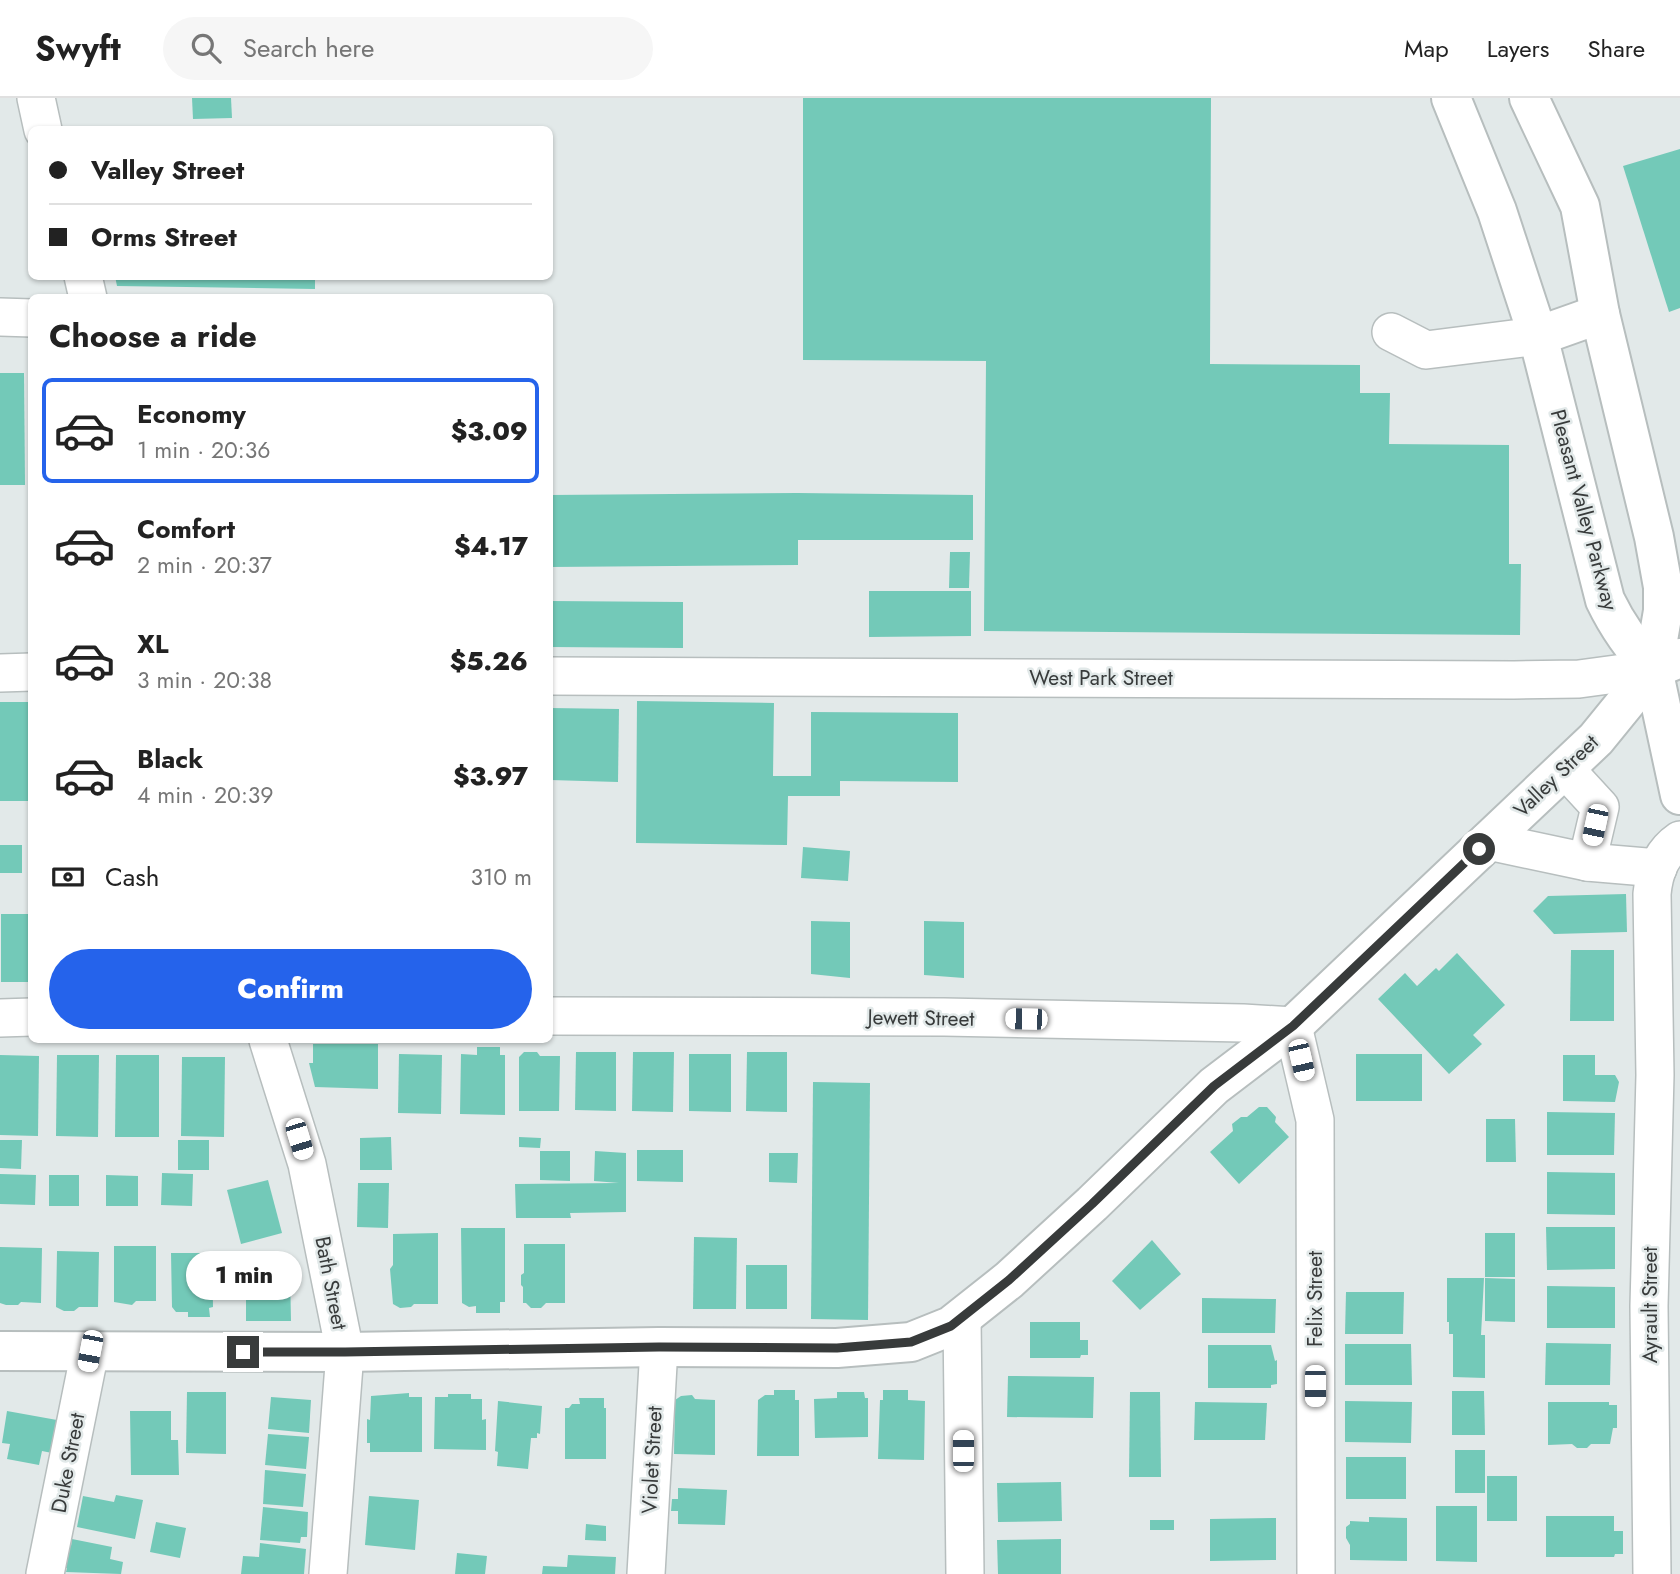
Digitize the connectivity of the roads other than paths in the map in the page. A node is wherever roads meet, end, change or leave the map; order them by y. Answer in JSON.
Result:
{"nodes":[{"id":1,"x":36,"y":98,"type":"edge"},
{"id":2,"x":1451,"y":98,"type":"edge"},
{"id":3,"x":1529,"y":98,"type":"edge"},
{"id":4,"x":42,"y":126,"type":"edge"},
{"id":5,"x":1600,"y":314,"type":"junction"},
{"id":6,"x":0,"y":317,"type":"edge"},
{"id":7,"x":28,"y":318,"type":"edge"},
{"id":8,"x":1391,"y":332,"type":"dead end"},
{"id":9,"x":1538,"y":336,"type":"junction"},
{"id":10,"x":1671,"y":584,"type":"edge"},
{"id":11,"x":1666,"y":664,"type":"edge"},
{"id":12,"x":28,"y":672,"type":"edge"},
{"id":13,"x":0,"y":673,"type":"edge"},
{"id":14,"x":553,"y":676,"type":"edge"},
{"id":15,"x":1565,"y":769,"type":"junction"},
{"id":16,"x":1680,"y":795,"type":"edge"},
{"id":17,"x":1488,"y":841,"type":"junction"},
{"id":18,"x":1669,"y":854,"type":"edge"},
{"id":19,"x":1587,"y":862,"type":"junction"},
{"id":20,"x":553,"y":1016,"type":"edge"},
{"id":21,"x":28,"y":1017,"type":"edge"},
{"id":22,"x":0,"y":1018,"type":"edge"},
{"id":23,"x":1293,"y":1026,"type":"junction"},
{"id":24,"x":1667,"y":1031,"type":"edge"},
{"id":25,"x":269,"y":1043,"type":"edge"},
{"id":26,"x":962,"y":1318,"type":"junction"},
{"id":27,"x":659,"y":1347,"type":"junction"},
{"id":28,"x":0,"y":1351,"type":"edge"},
{"id":29,"x":90,"y":1351,"type":"junction"},
{"id":30,"x":345,"y":1352,"type":"junction"},
{"id":31,"x":46,"y":1574,"type":"edge"},
{"id":32,"x":328,"y":1574,"type":"edge"},
{"id":33,"x":646,"y":1574,"type":"edge"},
{"id":34,"x":965,"y":1574,"type":"edge"},
{"id":35,"x":1316,"y":1574,"type":"edge"},
{"id":36,"x":1653,"y":1574,"type":"edge"}],
"edges":[{"from":1,"to":4,"type":"street"},
{"from":2,"to":9,"type":"main road","name":"Pleasant Valley Parkway"},
{"from":3,"to":5,"type":"main road"},
{"from":5,"to":9,"type":"main road"},
{"from":5,"to":10,"type":"main road"},
{"from":6,"to":7,"type":"street"},
{"from":8,"to":9,"type":"street"},
{"from":9,"to":11,"type":"main road","name":"Pleasant Valley Parkway"},
{"from":10,"to":11,"type":"main road"},
{"from":11,"to":14,"type":"street","name":"West Park Street"},
{"from":11,"to":15,"type":"main road","name":"Valley Street"},
{"from":11,"to":16,"type":"main road"},
{"from":12,"to":13,"type":"street"},
{"from":15,"to":17,"type":"main road","name":"Valley Street"},
{"from":15,"to":19,"type":"street"},
{"from":17,"to":19,"type":"street"},
{"from":17,"to":23,"type":"main road","name":"Valley Street"},
{"from":18,"to":19,"type":"street"},
{"from":18,"to":24,"type":"street","name":"Ayrault Street"},
{"from":20,"to":23,"type":"street","name":"Jewett Street"},
{"from":21,"to":22,"type":"street"},
{"from":23,"to":26,"type":"main road","name":"Valley Street"},
{"from":23,"to":35,"type":"street","name":"Felix Street"},
{"from":24,"to":36,"type":"street","name":"Ayrault Street"},
{"from":25,"to":30,"type":"street","name":"Bath Street"},
{"from":26,"to":27,"type":"main road","name":"Valley Street"},
{"from":26,"to":34,"type":"street"},
{"from":27,"to":30,"type":"main road","name":"Valley Street"},
{"from":27,"to":33,"type":"street","name":"Violet Street"},
{"from":28,"to":29,"type":"main road","name":"Valley Street"},
{"from":29,"to":30,"type":"main road","name":"Valley Street"},
{"from":29,"to":31,"type":"street","name":"Duke Street"},
{"from":30,"to":32,"type":"street","name":"Bath Street"}]}
